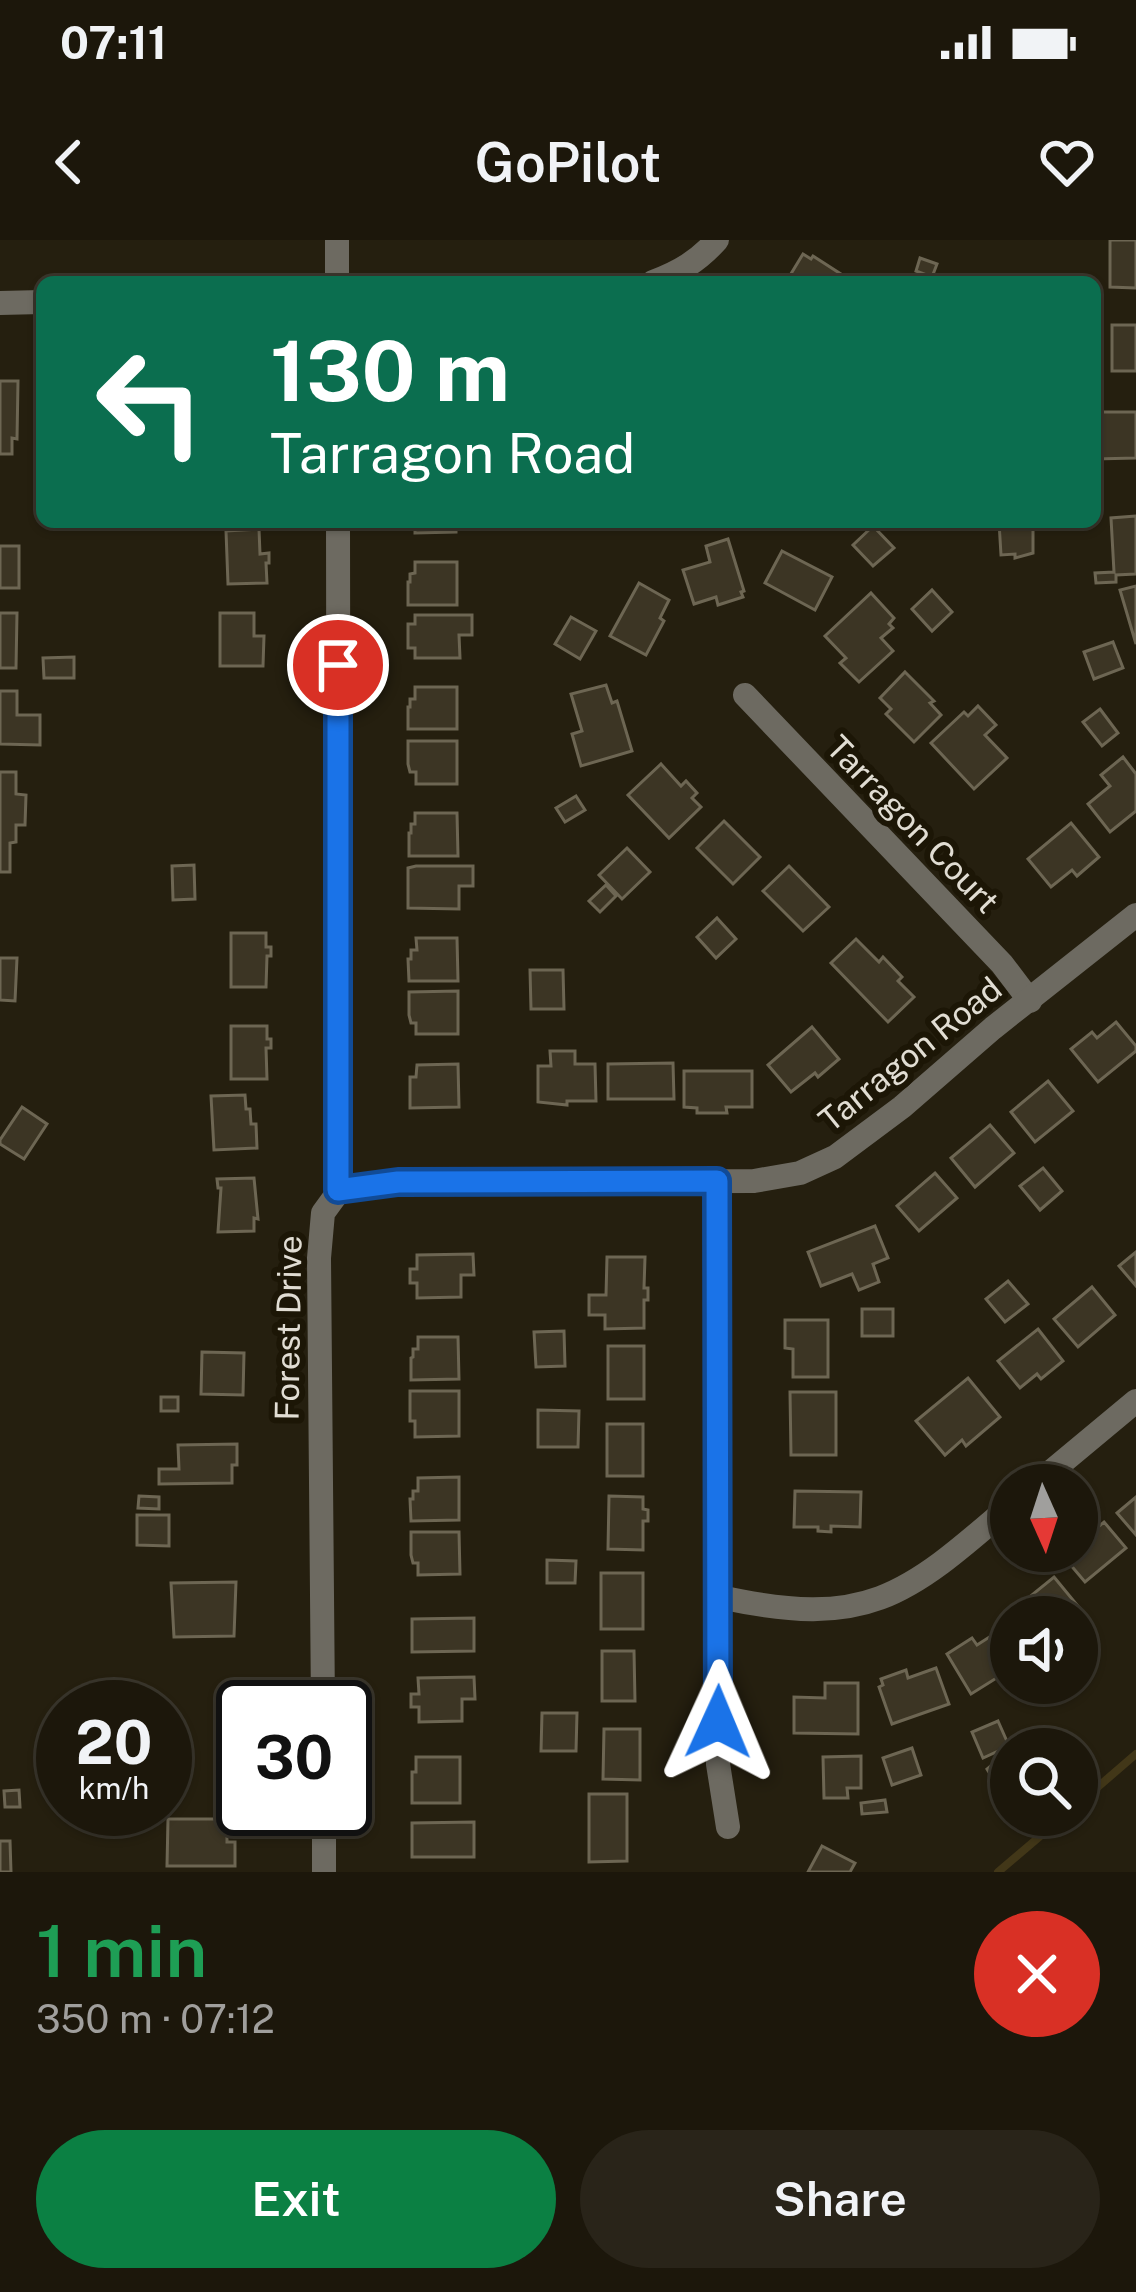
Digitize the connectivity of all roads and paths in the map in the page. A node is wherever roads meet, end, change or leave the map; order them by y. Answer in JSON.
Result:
{"nodes":[{"id":1,"x":337,"y":240,"type":"edge"},
{"id":2,"x":717,"y":240,"type":"edge"},
{"id":3,"x":338,"y":276,"type":"edge"},
{"id":4,"x":670,"y":276,"type":"edge"},
{"id":5,"x":36,"y":302,"type":"edge"},
{"id":6,"x":0,"y":303,"type":"edge"},
{"id":7,"x":338,"y":528,"type":"edge"},
{"id":8,"x":745,"y":695,"type":"dead end"},
{"id":9,"x":1136,"y":915,"type":"edge"},
{"id":10,"x":1030,"y":1001,"type":"junction"},
{"id":11,"x":717,"y":1181,"type":"junction"},
{"id":12,"x":338,"y":1190,"type":"junction"},
{"id":13,"x":1136,"y":1401,"type":"edge"},
{"id":14,"x":1060,"y":1464,"type":"edge"},
{"id":15,"x":990,"y":1522,"type":"edge"},
{"id":16,"x":720,"y":1597,"type":"junction"},
{"id":17,"x":323,"y":1680,"type":"edge"},
{"id":18,"x":728,"y":1827,"type":"dead end"},
{"id":19,"x":324,"y":1836,"type":"edge"},
{"id":20,"x":324,"y":1872,"type":"edge"}],
"edges":[{"from":1,"to":3,"type":"street"},
{"from":2,"to":4,"type":"street"},
{"from":5,"to":6,"type":"street"},
{"from":7,"to":12,"type":"street","name":"Forest Drive"},
{"from":8,"to":10,"type":"street","name":"Tarragon Court"},
{"from":9,"to":10,"type":"street","name":"Tarragon Road"},
{"from":10,"to":11,"type":"street","name":"Tarragon Road"},
{"from":11,"to":12,"type":"street","name":"Tarragon Road"},
{"from":11,"to":16,"type":"street"},
{"from":12,"to":17,"type":"street","name":"Forest Drive"},
{"from":13,"to":14,"type":"street"},
{"from":15,"to":16,"type":"street"},
{"from":16,"to":18,"type":"street"},
{"from":19,"to":20,"type":"street"}]}
